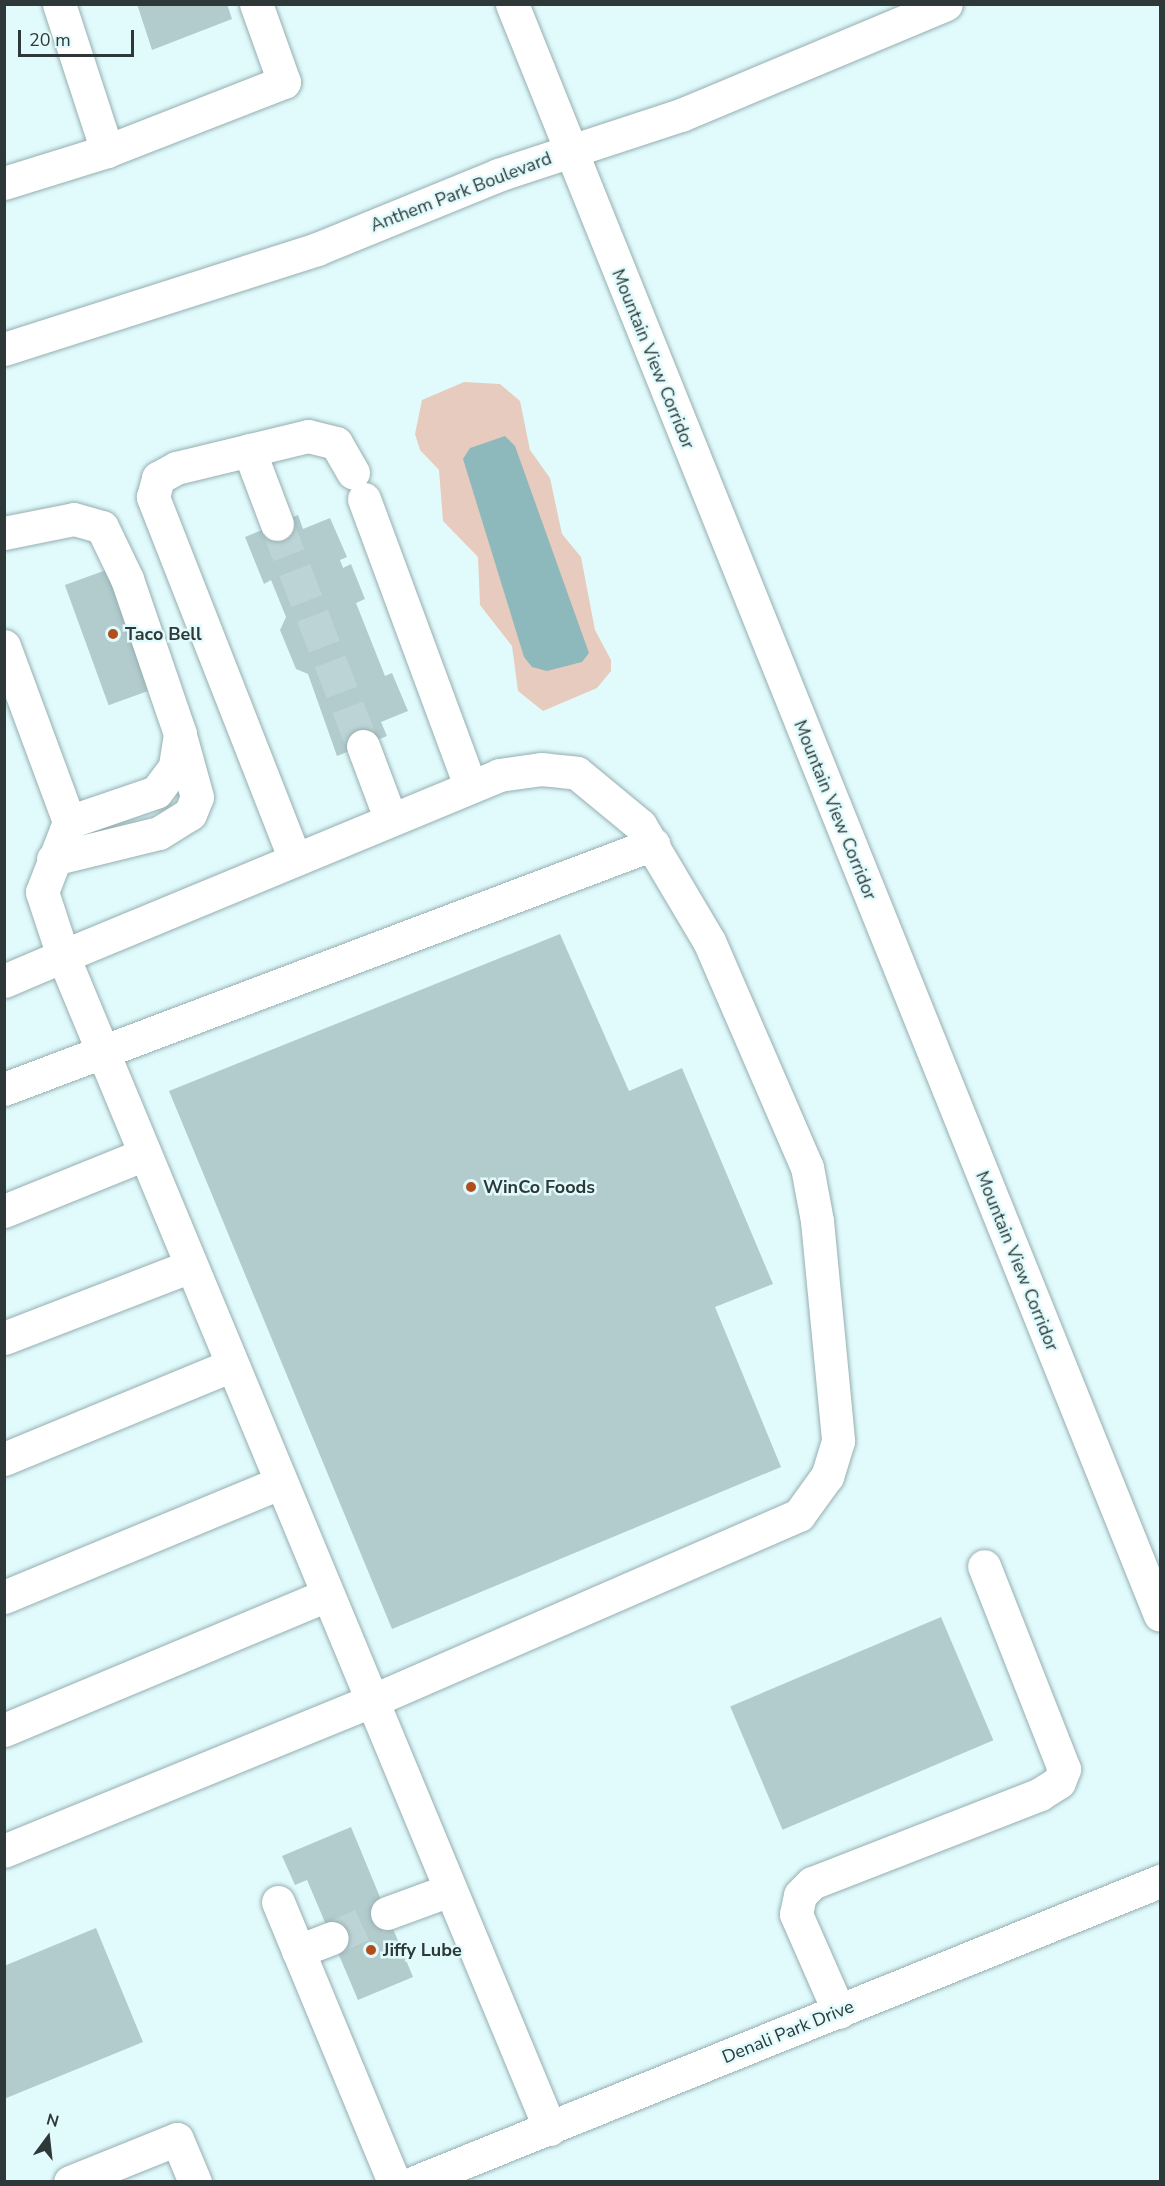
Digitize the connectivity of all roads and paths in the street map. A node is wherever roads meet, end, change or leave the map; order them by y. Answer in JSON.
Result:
{"nodes":[{"id":1,"x":59,"y":4,"type":"edge"},
{"id":2,"x":256,"y":4,"type":"edge"},
{"id":3,"x":512,"y":4,"type":"edge"},
{"id":4,"x":946,"y":4,"type":"edge"},
{"id":5,"x":569,"y":150,"type":"junction"},
{"id":6,"x":107,"y":151,"type":"junction"},
{"id":7,"x":4,"y":183,"type":"edge"},
{"id":8,"x":4,"y":349,"type":"edge"},
{"id":9,"x":249,"y":450,"type":"junction"},
{"id":10,"x":277,"y":524,"type":"tunnel mouth"},
{"id":11,"x":4,"y":533,"type":"edge"},
{"id":12,"x":4,"y":646,"type":"edge"},
{"id":13,"x":180,"y":734,"type":"junction"},
{"id":14,"x":363,"y":746,"type":"tunnel mouth"},
{"id":15,"x":470,"y":785,"type":"junction"},
{"id":16,"x":390,"y":818,"type":"junction"},
{"id":17,"x":69,"y":822,"type":"junction"},
{"id":18,"x":653,"y":844,"type":"junction"},
{"id":19,"x":294,"y":857,"type":"junction"},
{"id":20,"x":54,"y":859,"type":"junction"},
{"id":21,"x":63,"y":956,"type":"junction"},
{"id":22,"x":4,"y":981,"type":"edge"},
{"id":23,"x":102,"y":1049,"type":"junction"},
{"id":24,"x":4,"y":1089,"type":"edge"},
{"id":25,"x":145,"y":1154,"type":"junction"},
{"id":26,"x":4,"y":1211,"type":"edge"},
{"id":27,"x":191,"y":1266,"type":"junction"},
{"id":28,"x":4,"y":1338,"type":"edge"},
{"id":29,"x":232,"y":1365,"type":"junction"},
{"id":30,"x":4,"y":1459,"type":"edge"},
{"id":31,"x":280,"y":1482,"type":"junction"},
{"id":32,"x":984,"y":1566,"type":"dead end"},
{"id":33,"x":327,"y":1595,"type":"junction"},
{"id":34,"x":4,"y":1597,"type":"edge"},
{"id":35,"x":1161,"y":1615,"type":"edge"},
{"id":36,"x":371,"y":1701,"type":"junction"},
{"id":37,"x":4,"y":1730,"type":"edge"},
{"id":38,"x":4,"y":1851,"type":"edge"},
{"id":39,"x":1161,"y":1881,"type":"edge"},
{"id":40,"x":450,"y":1890,"type":"junction"},
{"id":41,"x":278,"y":1902,"type":"dead end"},
{"id":42,"x":387,"y":1913,"type":"tunnel mouth"},
{"id":43,"x":332,"y":1938,"type":"tunnel mouth"},
{"id":44,"x":298,"y":1951,"type":"junction"},
{"id":45,"x":839,"y":2012,"type":"junction"},
{"id":46,"x":550,"y":2129,"type":"junction"},
{"id":47,"x":70,"y":2181,"type":"edge"},
{"id":48,"x":195,"y":2181,"type":"edge"},
{"id":49,"x":394,"y":2181,"type":"edge"},
{"id":50,"x":415,"y":2181,"type":"edge"}],
"edges":[{"from":1,"to":6,"type":"main road"},
{"from":2,"to":6,"type":"main road"},
{"from":3,"to":5,"type":"main road","name":"Mountain View Corridor"},
{"from":4,"to":5,"type":"main road","name":"Anthem Park Boulevard"},
{"from":5,"to":8,"type":"main road","name":"Anthem Park Boulevard"},
{"from":5,"to":35,"type":"main road","name":"Mountain View Corridor"},
{"from":6,"to":7,"type":"main road"},
{"from":9,"to":10,"type":"main road"},
{"from":9,"to":15,"type":"main road"},
{"from":9,"to":19,"type":"main road"},
{"from":11,"to":13,"type":"main road"},
{"from":12,"to":17,"type":"main road"},
{"from":13,"to":17,"type":"main road"},
{"from":13,"to":20,"type":"main road"},
{"from":14,"to":16,"type":"main road"},
{"from":15,"to":16,"type":"main road"},
{"from":15,"to":18,"type":"main road"},
{"from":16,"to":19,"type":"main road"},
{"from":17,"to":20,"type":"main road"},
{"from":18,"to":23,"type":"main road"},
{"from":18,"to":36,"type":"main road"},
{"from":19,"to":21,"type":"main road"},
{"from":20,"to":21,"type":"main road"},
{"from":21,"to":22,"type":"main road"},
{"from":21,"to":23,"type":"main road"},
{"from":23,"to":24,"type":"main road"},
{"from":23,"to":25,"type":"main road"},
{"from":25,"to":26,"type":"main road"},
{"from":25,"to":27,"type":"main road"},
{"from":27,"to":28,"type":"main road"},
{"from":27,"to":29,"type":"main road"},
{"from":29,"to":30,"type":"main road"},
{"from":29,"to":31,"type":"main road"},
{"from":31,"to":33,"type":"main road"},
{"from":31,"to":34,"type":"main road"},
{"from":32,"to":45,"type":"main road"},
{"from":33,"to":36,"type":"main road"},
{"from":33,"to":37,"type":"main road"},
{"from":36,"to":38,"type":"main road"},
{"from":36,"to":40,"type":"main road"},
{"from":39,"to":45,"type":"main road","name":"Denali Park Drive"},
{"from":40,"to":42,"type":"main road"},
{"from":40,"to":46,"type":"main road"},
{"from":41,"to":44,"type":"main road"},
{"from":43,"to":44,"type":"main road"},
{"from":44,"to":49,"type":"main road"},
{"from":45,"to":46,"type":"main road","name":"Denali Park Drive"},
{"from":46,"to":50,"type":"main road","name":"Denali Park Drive"},
{"from":47,"to":48,"type":"main road"}]}
